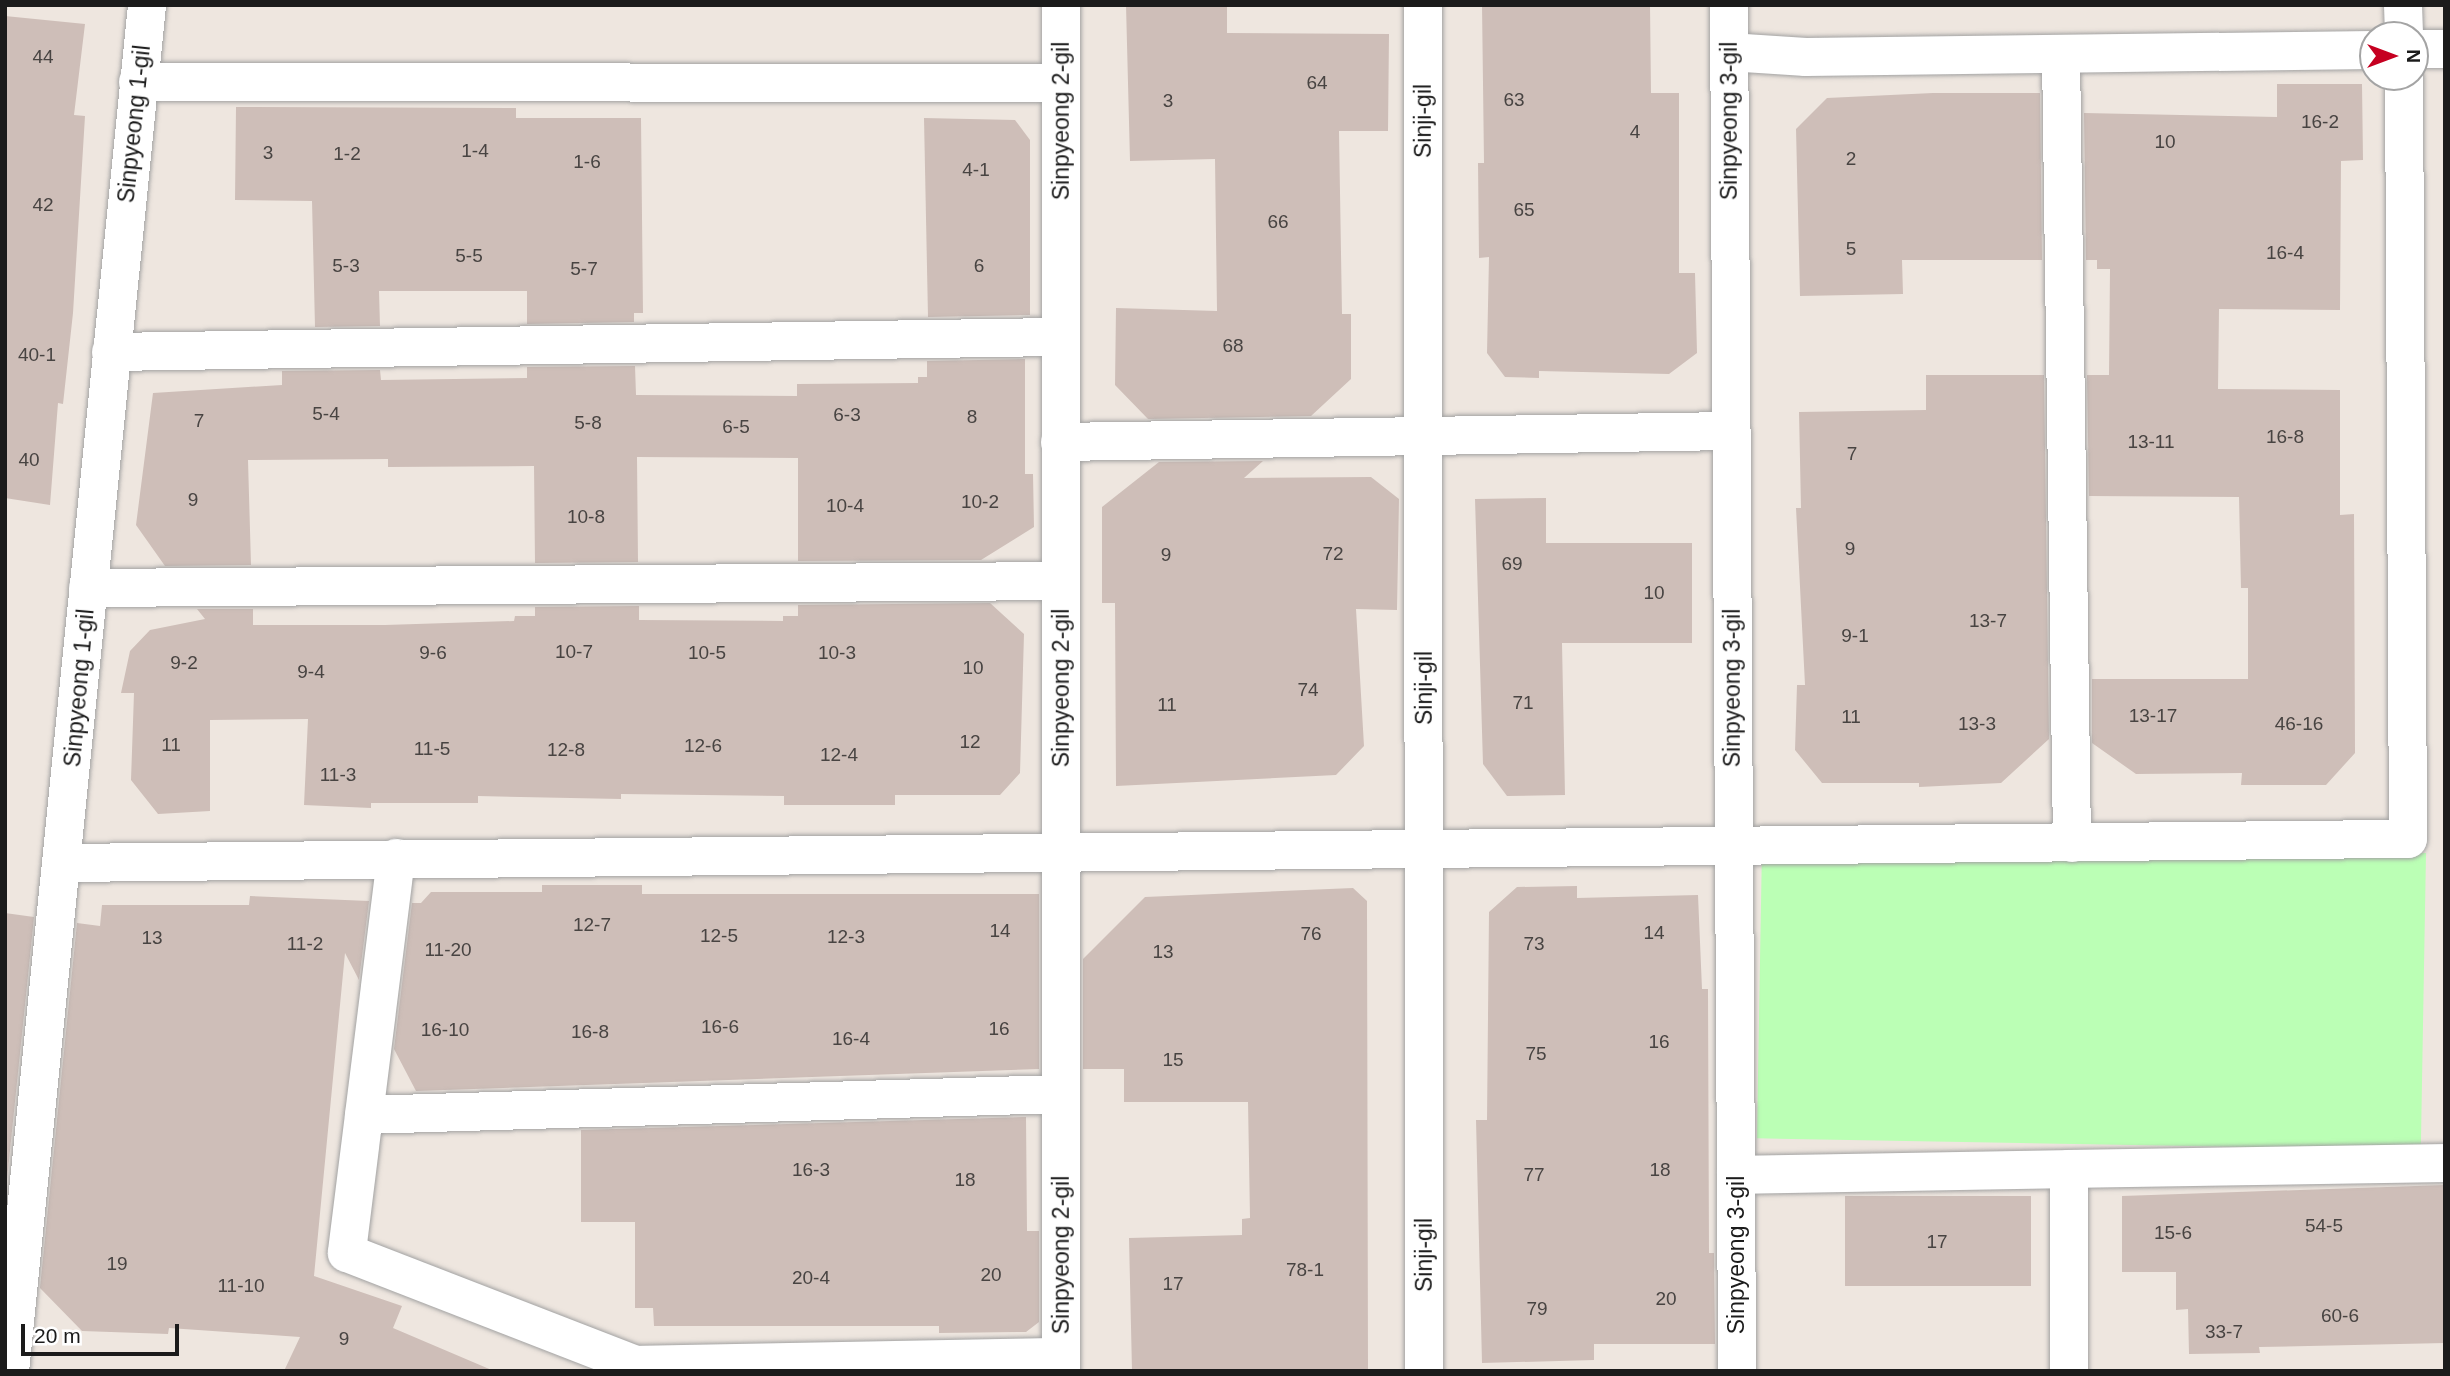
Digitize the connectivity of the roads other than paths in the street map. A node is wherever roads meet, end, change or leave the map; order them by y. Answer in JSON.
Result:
{"nodes":[{"id":1,"x":147,"y":5,"type":"edge"},
{"id":2,"x":1061,"y":5,"type":"edge"},
{"id":3,"x":1423,"y":5,"type":"edge"},
{"id":4,"x":1729,"y":5,"type":"edge"},
{"id":5,"x":2359,"y":50,"type":"edge"},
{"id":6,"x":1729,"y":52,"type":"junction"},
{"id":7,"x":2061,"y":54,"type":"junction"},
{"id":8,"x":138,"y":82,"type":"junction"},
{"id":9,"x":1060,"y":83,"type":"junction"},
{"id":10,"x":2404,"y":91,"type":"edge"},
{"id":11,"x":1060,"y":337,"type":"junction"},
{"id":12,"x":111,"y":352,"type":"junction"},
{"id":13,"x":1731,"y":431,"type":"junction"},
{"id":14,"x":1424,"y":437,"type":"junction"},
{"id":15,"x":1060,"y":442,"type":"junction"},
{"id":16,"x":1060,"y":582,"type":"junction"},
{"id":17,"x":88,"y":588,"type":"junction"},
{"id":18,"x":2072,"y":843,"type":"junction"},
{"id":19,"x":1733,"y":847,"type":"junction"},
{"id":20,"x":1424,"y":850,"type":"junction"},
{"id":21,"x":1061,"y":854,"type":"junction"},
{"id":22,"x":396,"y":858,"type":"junction"},
{"id":23,"x":62,"y":863,"type":"junction"},
{"id":24,"x":1061,"y":1094,"type":"junction"},
{"id":25,"x":364,"y":1115,"type":"junction"},
{"id":26,"x":2445,"y":1163,"type":"edge"},
{"id":27,"x":2069,"y":1169,"type":"junction"},
{"id":28,"x":1736,"y":1175,"type":"junction"},
{"id":29,"x":1061,"y":1364,"type":"edge"},
{"id":30,"x":636,"y":1368,"type":"edge"},
{"id":31,"x":10,"y":1371,"type":"edge"},
{"id":32,"x":1424,"y":1371,"type":"edge"},
{"id":33,"x":1737,"y":1371,"type":"edge"},
{"id":34,"x":2068,"y":1371,"type":"edge"}],
"edges":[{"from":1,"to":8,"type":"lane","name":"Sinpyeong 1-gil"},
{"from":2,"to":9,"type":"lane","name":"Sinpyeong 2-gil"},
{"from":3,"to":14,"type":"lane","name":"Sinji-gil"},
{"from":4,"to":6,"type":"lane","name":"Sinpyeong 3-gil"},
{"from":5,"to":7,"type":"lane"},
{"from":6,"to":7,"type":"lane"},
{"from":6,"to":13,"type":"lane","name":"Sinpyeong 3-gil"},
{"from":7,"to":18,"type":"lane"},
{"from":8,"to":9,"type":"lane"},
{"from":8,"to":12,"type":"lane","name":"Sinpyeong 1-gil"},
{"from":9,"to":11,"type":"lane","name":"Sinpyeong 2-gil"},
{"from":10,"to":18,"type":"lane"},
{"from":11,"to":12,"type":"lane"},
{"from":11,"to":15,"type":"lane","name":"Sinpyeong 2-gil"},
{"from":12,"to":17,"type":"lane","name":"Sinpyeong 1-gil"},
{"from":13,"to":14,"type":"lane"},
{"from":13,"to":19,"type":"lane","name":"Sinpyeong 3-gil"},
{"from":14,"to":15,"type":"lane"},
{"from":14,"to":20,"type":"lane","name":"Sinji-gil"},
{"from":15,"to":16,"type":"lane","name":"Sinpyeong 2-gil"},
{"from":16,"to":17,"type":"lane"},
{"from":16,"to":21,"type":"lane","name":"Sinpyeong 2-gil"},
{"from":17,"to":23,"type":"lane","name":"Sinpyeong 1-gil"},
{"from":18,"to":19,"type":"lane"},
{"from":19,"to":20,"type":"lane"},
{"from":19,"to":28,"type":"lane","name":"Sinpyeong 3-gil"},
{"from":20,"to":21,"type":"lane"},
{"from":20,"to":32,"type":"lane","name":"Sinji-gil"},
{"from":21,"to":22,"type":"lane"},
{"from":21,"to":24,"type":"lane","name":"Sinpyeong 2-gil"},
{"from":22,"to":23,"type":"lane"},
{"from":22,"to":25,"type":"lane"},
{"from":23,"to":31,"type":"lane","name":"Sinpyeong 1-gil"},
{"from":24,"to":25,"type":"lane"},
{"from":24,"to":29,"type":"lane","name":"Sinpyeong 2-gil"},
{"from":25,"to":30,"type":"lane"},
{"from":26,"to":27,"type":"lane"},
{"from":27,"to":28,"type":"lane"},
{"from":27,"to":34,"type":"lane"},
{"from":28,"to":33,"type":"lane","name":"Sinpyeong 3-gil"},
{"from":29,"to":30,"type":"lane"}]}
